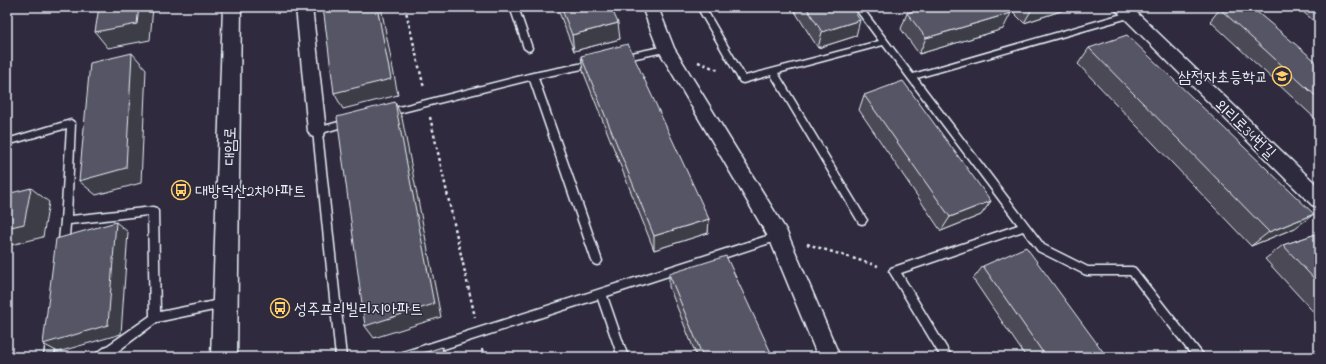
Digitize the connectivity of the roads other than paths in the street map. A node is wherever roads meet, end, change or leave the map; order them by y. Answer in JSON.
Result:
{"nodes":[{"id":1,"x":232,"y":7,"type":"edge"},
{"id":2,"x":304,"y":7,"type":"edge"},
{"id":3,"x":514,"y":7,"type":"edge"},
{"id":4,"x":650,"y":7,"type":"edge"},
{"id":5,"x":701,"y":7,"type":"edge"},
{"id":6,"x":858,"y":7,"type":"edge"},
{"id":7,"x":1125,"y":11,"type":"edge"},
{"id":8,"x":884,"y":42,"type":"junction"},
{"id":9,"x":528,"y":48,"type":"dead end"},
{"id":10,"x":666,"y":50,"type":"junction"},
{"id":11,"x":772,"y":72,"type":"junction"},
{"id":12,"x":533,"y":76,"type":"junction"},
{"id":13,"x":911,"y":77,"type":"junction"},
{"id":14,"x":376,"y":116,"type":"edge"},
{"id":15,"x":361,"y":119,"type":"edge"},
{"id":16,"x":317,"y":130,"type":"junction"},
{"id":17,"x":7,"y":142,"type":"edge"},
{"id":18,"x":1319,"y":199,"type":"edge"},
{"id":19,"x":862,"y":220,"type":"dead end"},
{"id":20,"x":66,"y":221,"type":"junction"},
{"id":21,"x":1024,"y":227,"type":"junction"},
{"id":22,"x":779,"y":236,"type":"junction"},
{"id":23,"x":61,"y":259,"type":"edge"},
{"id":24,"x":597,"y":261,"type":"dead end"},
{"id":25,"x":601,"y":293,"type":"junction"},
{"id":26,"x":225,"y":304,"type":"junction"},
{"id":27,"x":155,"y":318,"type":"junction"},
{"id":28,"x":52,"y":327,"type":"edge"},
{"id":29,"x":48,"y":357,"type":"edge"},
{"id":30,"x":101,"y":357,"type":"edge"},
{"id":31,"x":224,"y":357,"type":"edge"},
{"id":32,"x":341,"y":357,"type":"edge"},
{"id":33,"x":403,"y":357,"type":"edge"},
{"id":34,"x":623,"y":357,"type":"edge"},
{"id":35,"x":829,"y":357,"type":"edge"},
{"id":36,"x":947,"y":357,"type":"edge"},
{"id":37,"x":1200,"y":357,"type":"edge"}],
"edges":[{"from":1,"to":26,"type":"street","name":"대암로"},
{"from":2,"to":16,"type":"street"},
{"from":3,"to":9,"type":"lane"},
{"from":4,"to":10,"type":"street"},
{"from":5,"to":11,"type":"lane"},
{"from":6,"to":8,"type":"lane"},
{"from":7,"to":13,"type":"lane"},
{"from":7,"to":18,"type":"street","name":"외리로34번길"},
{"from":8,"to":11,"type":"lane"},
{"from":8,"to":13,"type":"lane"},
{"from":10,"to":12,"type":"lane"},
{"from":10,"to":22,"type":"street"},
{"from":11,"to":19,"type":"lane"},
{"from":12,"to":14,"type":"lane"},
{"from":12,"to":24,"type":"lane"},
{"from":13,"to":21,"type":"lane"},
{"from":15,"to":16,"type":"lane"},
{"from":16,"to":32,"type":"lane"},
{"from":17,"to":20,"type":"lane"},
{"from":20,"to":23,"type":"lane"},
{"from":20,"to":27,"type":"lane"},
{"from":21,"to":36,"type":"lane"},
{"from":21,"to":37,"type":"lane"},
{"from":22,"to":25,"type":"lane"},
{"from":22,"to":35,"type":"street"},
{"from":25,"to":33,"type":"lane"},
{"from":25,"to":34,"type":"lane"},
{"from":26,"to":27,"type":"lane"},
{"from":26,"to":31,"type":"street","name":"대암로"},
{"from":27,"to":30,"type":"lane"},
{"from":28,"to":29,"type":"lane"}]}
